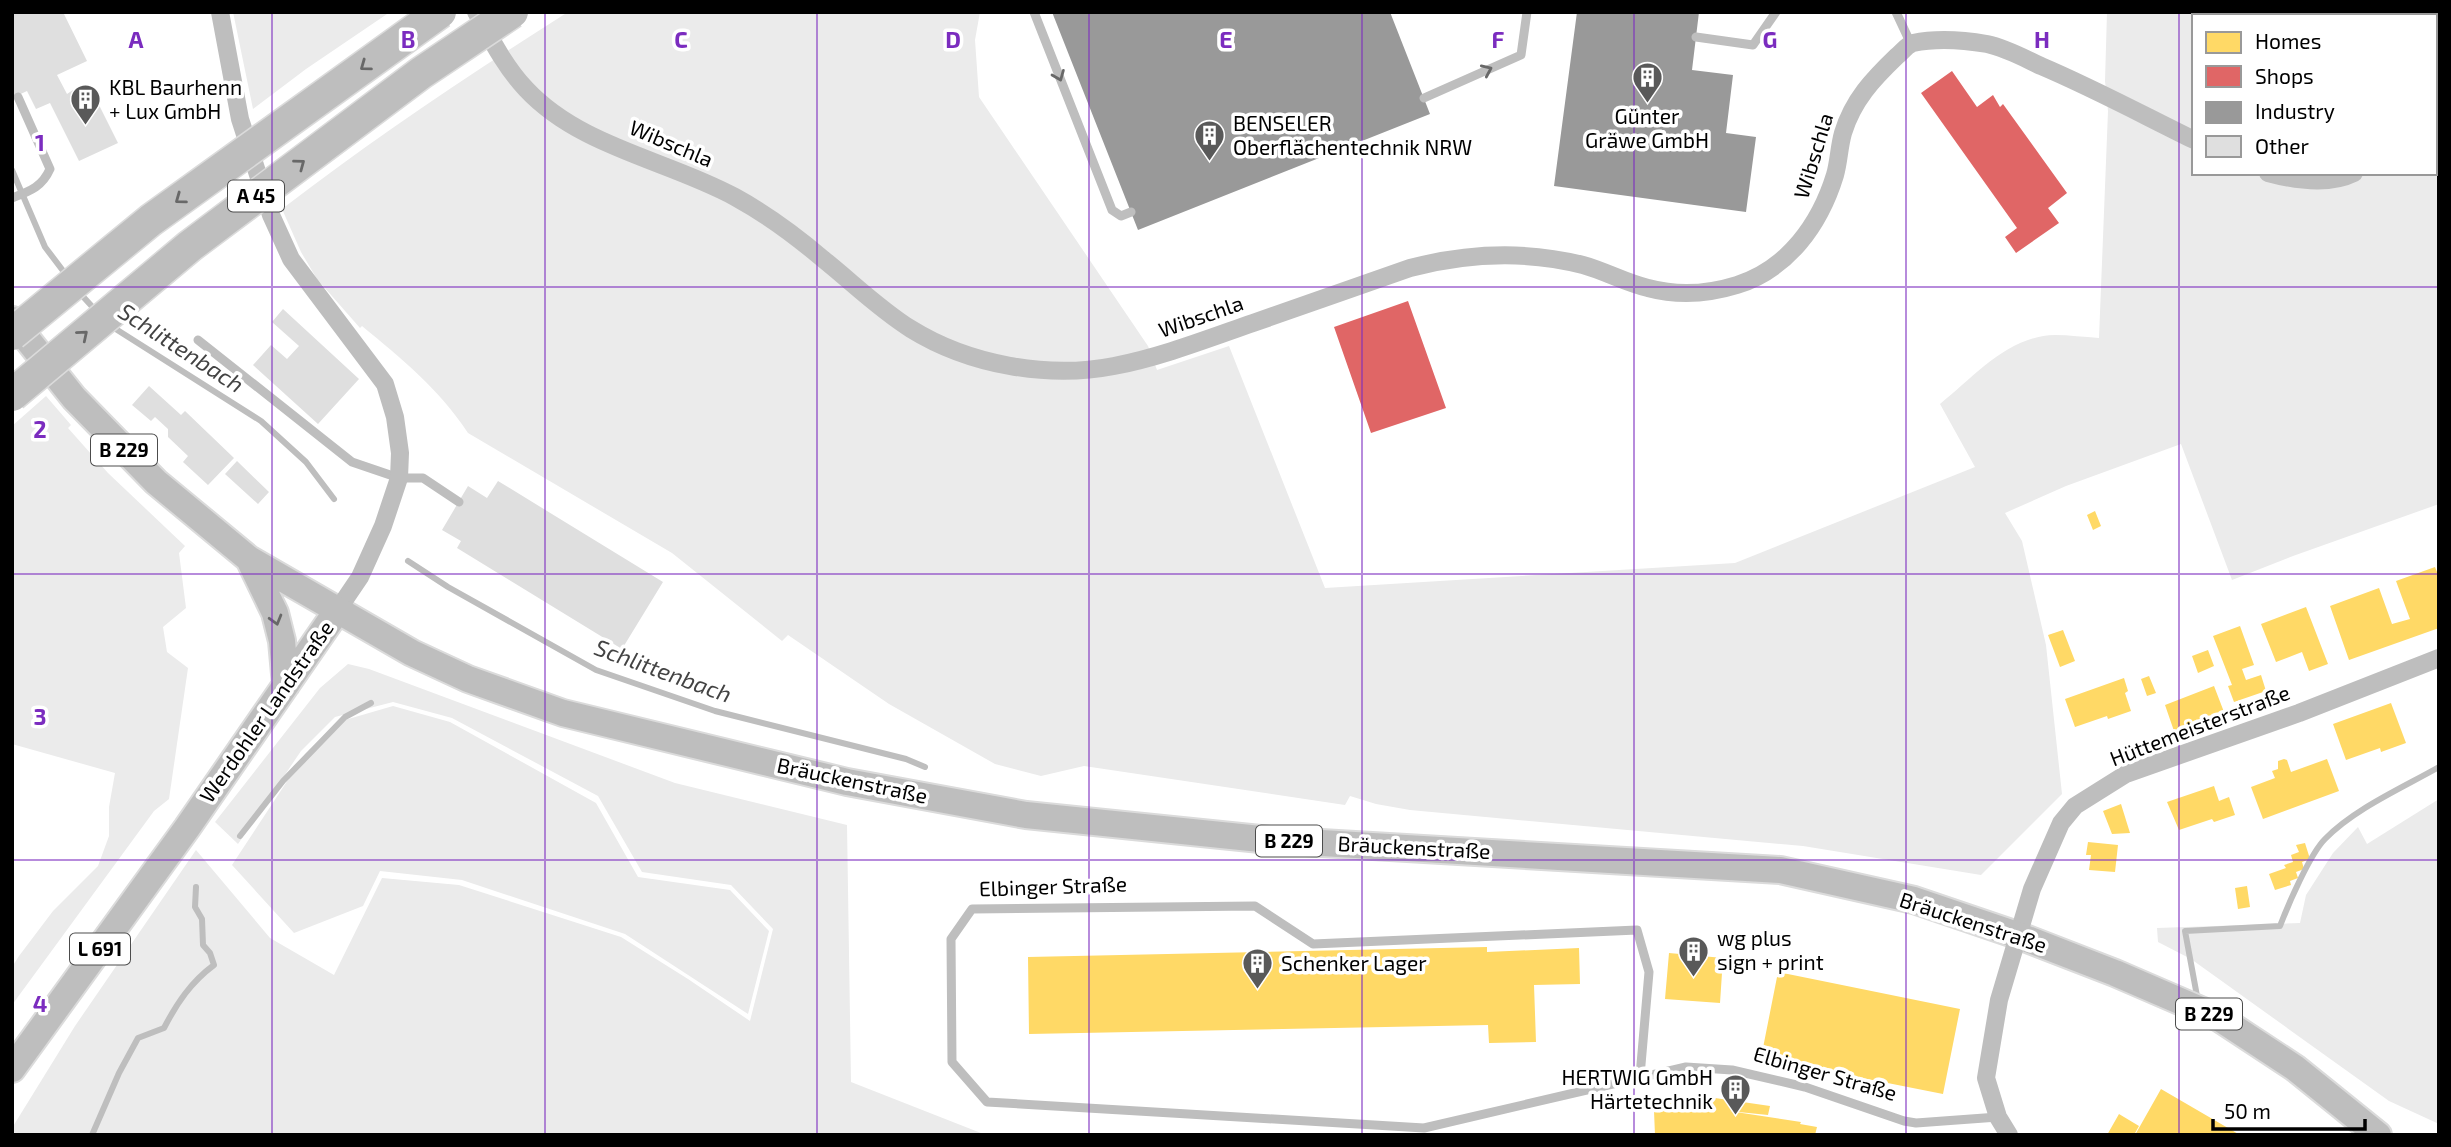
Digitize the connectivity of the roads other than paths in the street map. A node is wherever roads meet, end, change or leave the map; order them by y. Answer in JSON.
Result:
{"nodes":[{"id":1,"x":220,"y":12,"type":"edge"},
{"id":2,"x":440,"y":12,"type":"edge"},
{"id":3,"x":476,"y":12,"type":"edge"},
{"id":4,"x":512,"y":12,"type":"edge"},
{"id":5,"x":1034,"y":12,"type":"edge"},
{"id":6,"x":1527,"y":12,"type":"edge"},
{"id":7,"x":1776,"y":12,"type":"edge"},
{"id":8,"x":1896,"y":12,"type":"edge"},
{"id":9,"x":1696,"y":37,"type":"dead end"},
{"id":10,"x":1911,"y":44,"type":"junction"},
{"id":11,"x":18,"y":97,"type":"dead end"},
{"id":12,"x":1424,"y":98,"type":"dead end"},
{"id":13,"x":2192,"y":139,"type":"edge"},
{"id":14,"x":2278,"y":175,"type":"edge"},
{"id":15,"x":2350,"y":175,"type":"edge"},
{"id":16,"x":12,"y":198,"type":"edge"},
{"id":17,"x":1131,"y":212,"type":"dead end"},
{"id":18,"x":12,"y":320,"type":"edge"},
{"id":19,"x":12,"y":334,"type":"edge"},
{"id":20,"x":198,"y":340,"type":"dead end"},
{"id":21,"x":12,"y":395,"type":"edge"},
{"id":22,"x":399,"y":478,"type":"junction"},
{"id":23,"x":459,"y":502,"type":"dead end"},
{"id":24,"x":249,"y":559,"type":"junction"},
{"id":25,"x":337,"y":611,"type":"junction"},
{"id":26,"x":2439,"y":658,"type":"edge"},
{"id":27,"x":286,"y":685,"type":"junction"},
{"id":28,"x":2017,"y":935,"type":"junction"},
{"id":29,"x":12,"y":1069,"type":"edge"},
{"id":30,"x":1640,"y":1076,"type":"junction"},
{"id":31,"x":1998,"y":1117,"type":"junction"},
{"id":32,"x":2009,"y":1135,"type":"edge"},
{"id":33,"x":2378,"y":1135,"type":"edge"}],
"edges":[{"from":1,"to":22,"type":"street"},
{"from":2,"to":19,"type":"highway","number":"A 45","one_way":true,"bridge":true},
{"from":3,"to":10,"type":"street","name":"Wibschla"},
{"from":21,"to":4,"type":"highway","number":"A 45","one_way":true,"bridge":true},
{"from":5,"to":17,"type":"lane","one_way":true},
{"from":12,"to":6,"type":"lane","one_way":true},
{"from":7,"to":9,"type":"lane"},
{"from":8,"to":10,"type":"lane"},
{"from":10,"to":13,"type":"street"},
{"from":11,"to":16,"type":"lane"},
{"from":14,"to":15,"type":"street"},
{"from":18,"to":24,"type":"main road","name":"Werdohler Landstraße","number":"B 229"},
{"from":20,"to":22,"type":"lane"},
{"from":22,"to":23,"type":"lane"},
{"from":22,"to":25,"type":"street"},
{"from":24,"to":25,"type":"main road","name":"Werdohler Landstraße","number":"B 229"},
{"from":24,"to":27,"type":"main road","number":"B 229","one_way":true},
{"from":25,"to":27,"type":"main road","name":"Werdohler Landstraße","number":"L 691"},
{"from":25,"to":28,"type":"main road","name":"Bräuckenstraße","number":"B 229"},
{"from":26,"to":28,"type":"street","name":"Hüttemeisterstraße"},
{"from":27,"to":29,"type":"main road","name":"Werdohler Landstraße","number":"L 691"},
{"from":28,"to":31,"type":"street"},
{"from":28,"to":33,"type":"main road","name":"Bräuckenstraße","number":"B 229"},
{"from":30,"to":30,"type":"lane","name":"Elbinger Straße"},
{"from":30,"to":31,"type":"lane","name":"Elbinger Straße"},
{"from":31,"to":32,"type":"street"}]}
